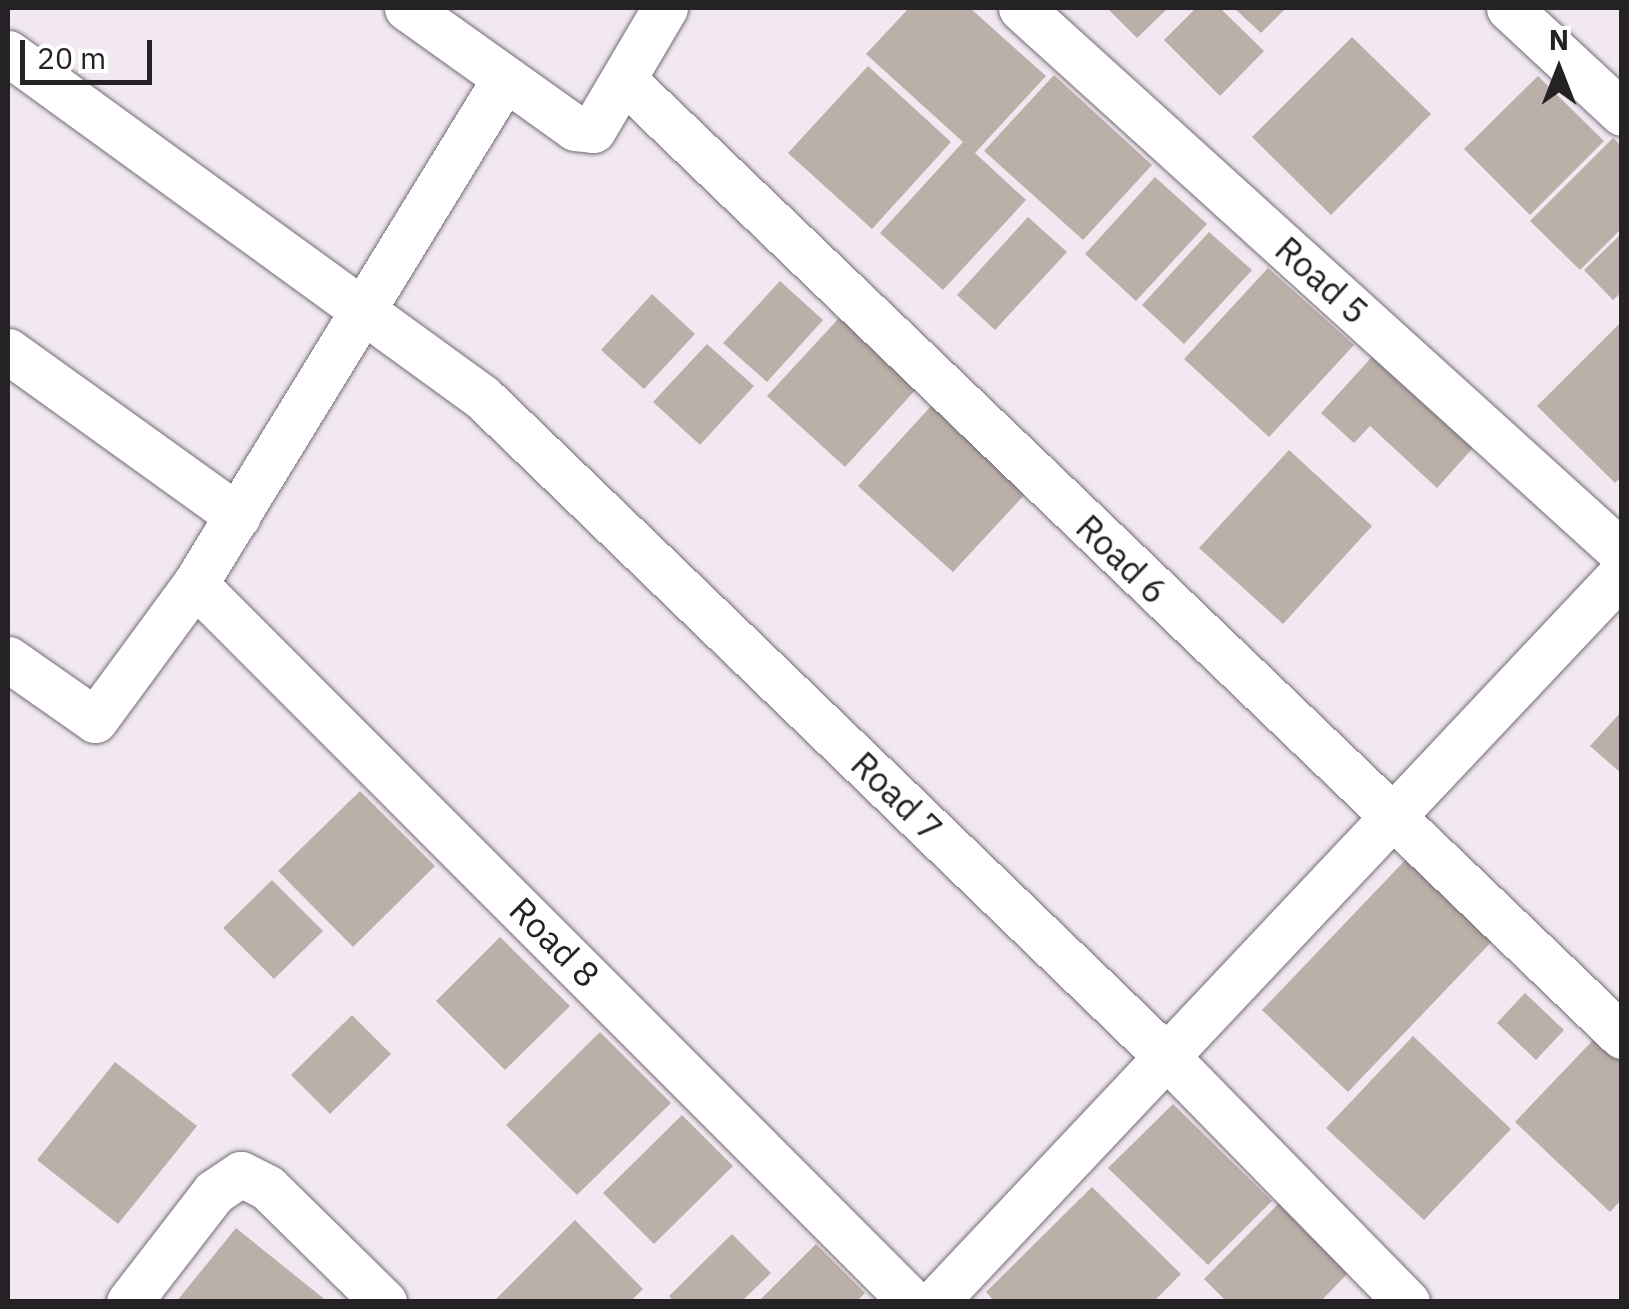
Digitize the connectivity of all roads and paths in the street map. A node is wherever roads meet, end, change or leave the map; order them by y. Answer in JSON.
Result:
{"nodes":[{"id":1,"x":407,"y":8,"type":"edge"},
{"id":2,"x":665,"y":8,"type":"edge"},
{"id":3,"x":1021,"y":8,"type":"edge"},
{"id":4,"x":1509,"y":8,"type":"edge"},
{"id":5,"x":8,"y":54,"type":"edge"},
{"id":6,"x":505,"y":78,"type":"junction"},
{"id":7,"x":624,"y":80,"type":"junction"},
{"id":8,"x":1622,"y":113,"type":"edge"},
{"id":9,"x":365,"y":316,"type":"junction"},
{"id":10,"x":8,"y":350,"type":"edge"},
{"id":11,"x":238,"y":516,"type":"junction"},
{"id":12,"x":1622,"y":553,"type":"edge"},
{"id":13,"x":1622,"y":573,"type":"edge"},
{"id":14,"x":195,"y":584,"type":"junction"},
{"id":15,"x":8,"y":658,"type":"edge"},
{"id":16,"x":1394,"y":821,"type":"junction"},
{"id":17,"x":1622,"y":1036,"type":"edge"},
{"id":18,"x":1168,"y":1058,"type":"junction"},
{"id":19,"x":130,"y":1302,"type":"edge"},
{"id":20,"x":384,"y":1302,"type":"edge"},
{"id":21,"x":912,"y":1302,"type":"edge"},
{"id":22,"x":935,"y":1302,"type":"edge"},
{"id":23,"x":1408,"y":1302,"type":"edge"}],
"edges":[{"from":1,"to":6,"type":"street"},
{"from":2,"to":7,"type":"street"},
{"from":3,"to":12,"type":"street","name":"Road 5"},
{"from":4,"to":8,"type":"street"},
{"from":5,"to":9,"type":"street","name":"Road 7"},
{"from":6,"to":7,"type":"street"},
{"from":6,"to":9,"type":"street"},
{"from":7,"to":16,"type":"street","name":"Road 6"},
{"from":9,"to":11,"type":"street"},
{"from":9,"to":18,"type":"street","name":"Road 7"},
{"from":10,"to":11,"type":"street"},
{"from":11,"to":14,"type":"street"},
{"from":13,"to":16,"type":"street"},
{"from":14,"to":15,"type":"street"},
{"from":14,"to":21,"type":"street","name":"Road 8"},
{"from":16,"to":17,"type":"street","name":"Road 6"},
{"from":16,"to":18,"type":"street"},
{"from":18,"to":22,"type":"street"},
{"from":18,"to":23,"type":"street","name":"Road 7"},
{"from":19,"to":20,"type":"street"}]}
